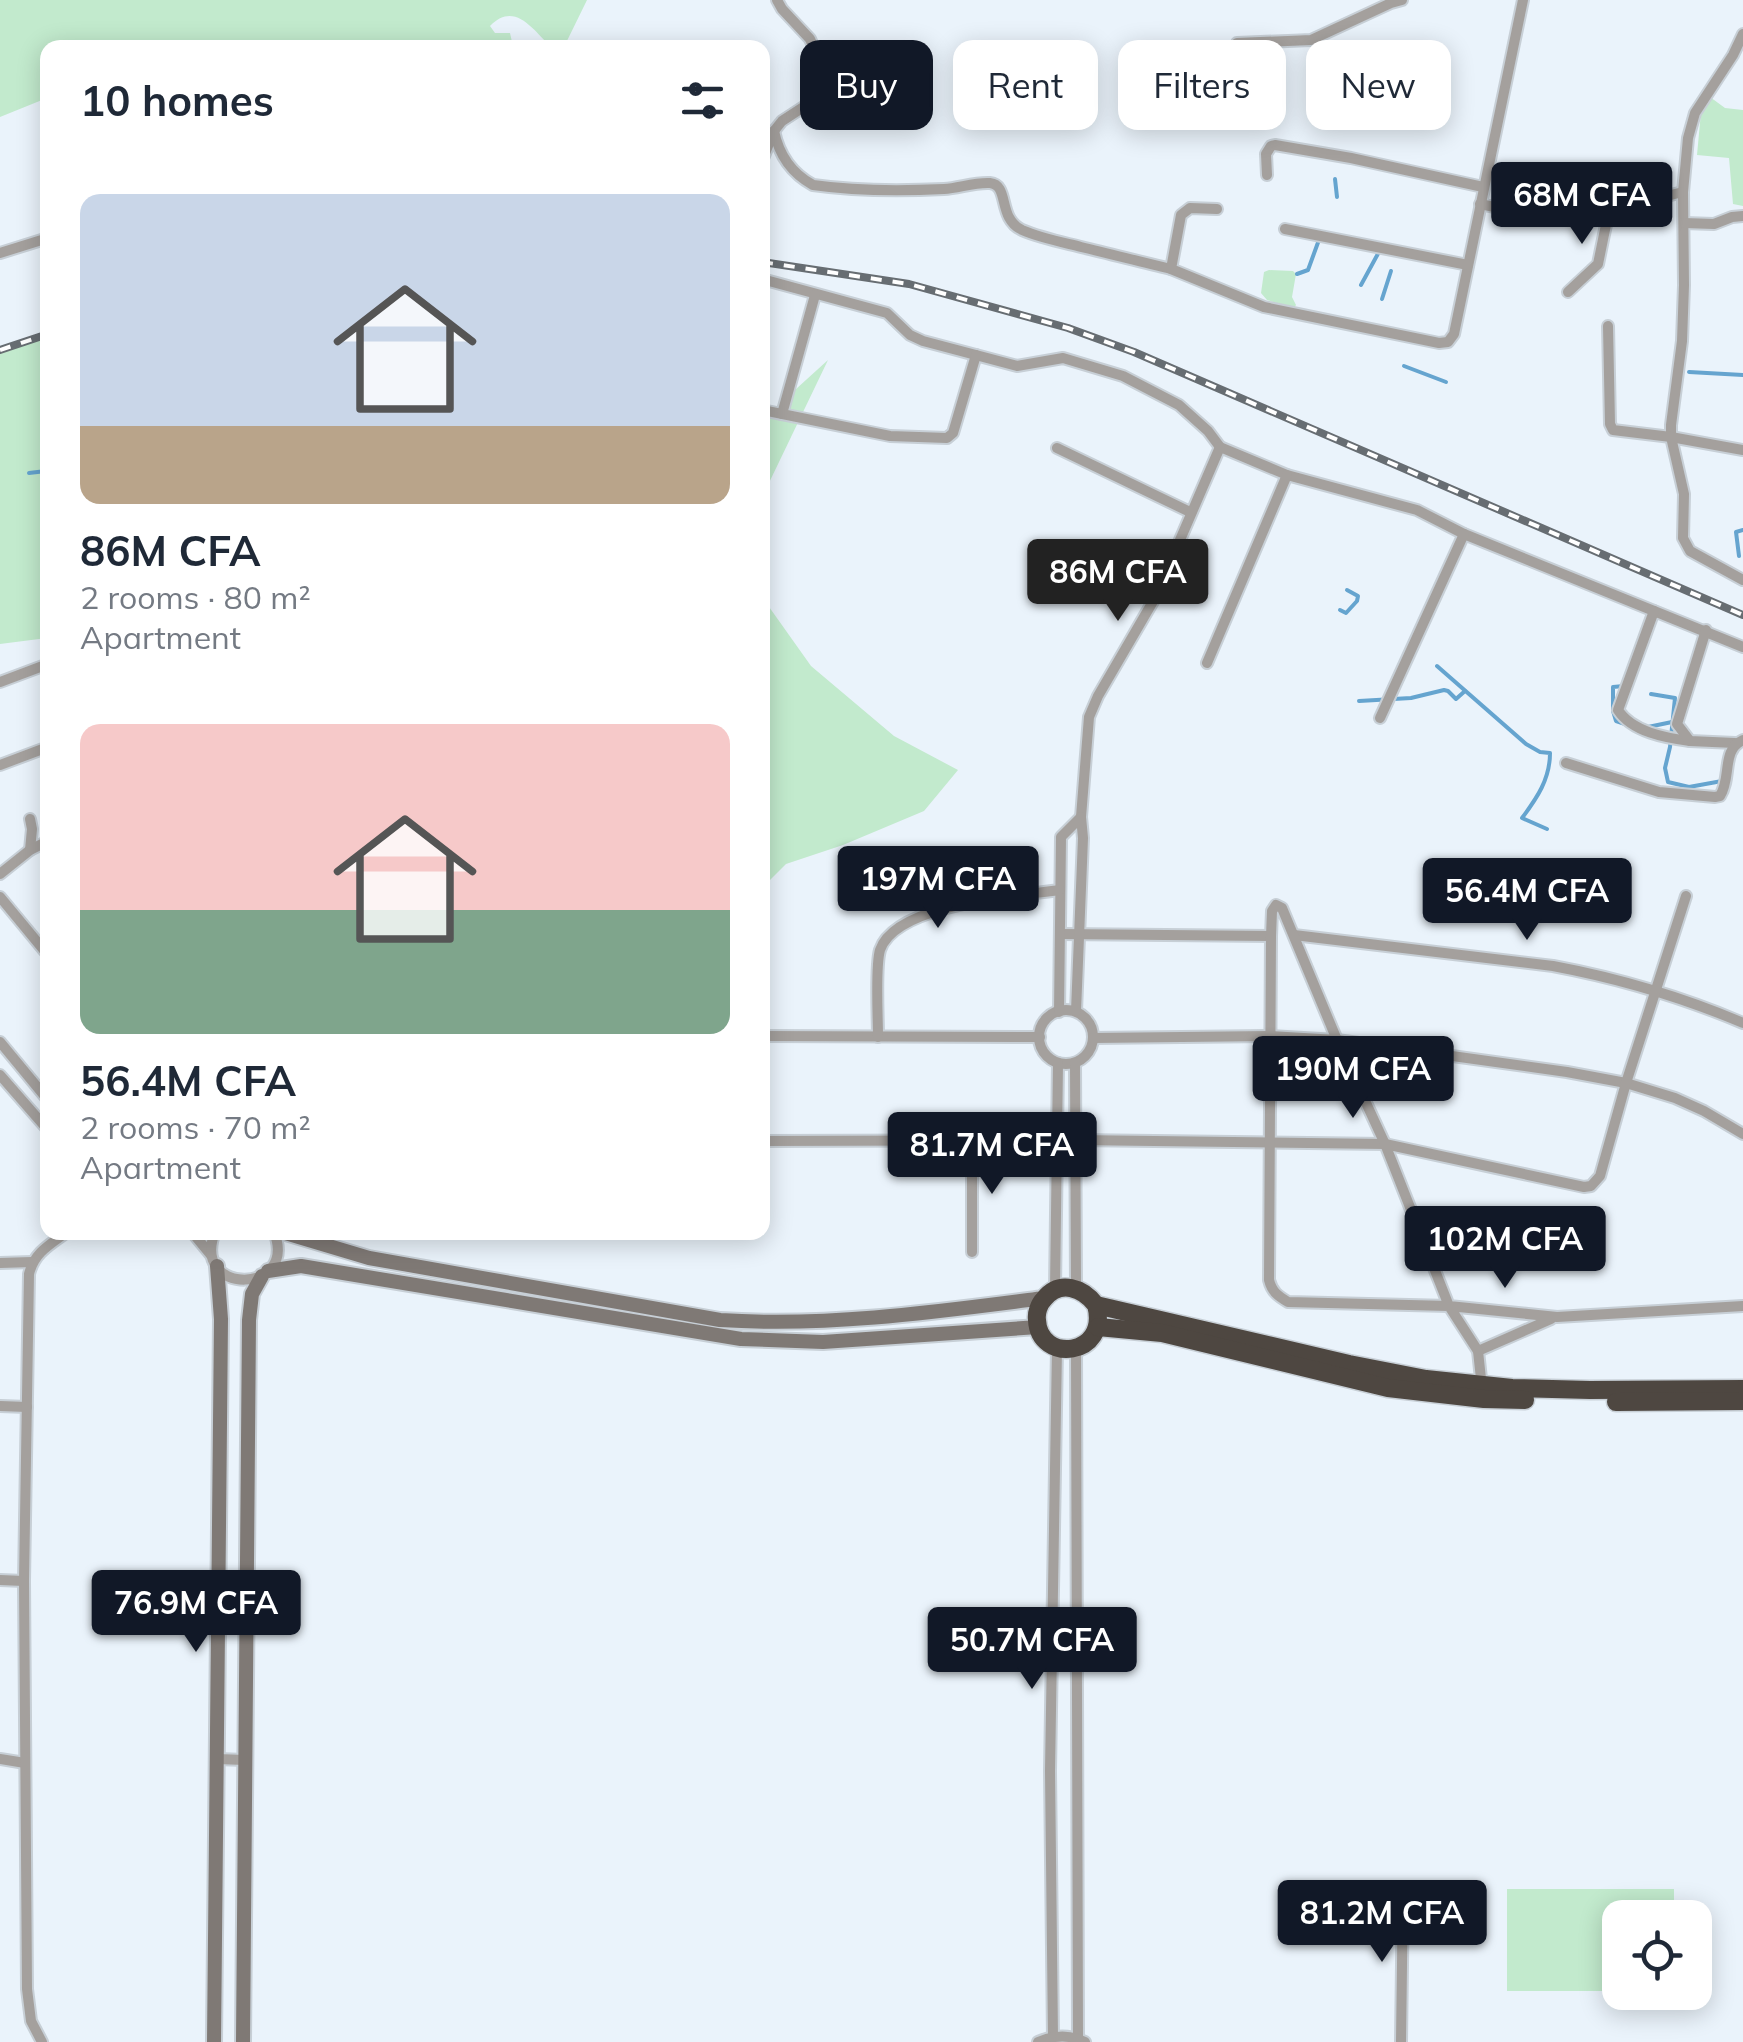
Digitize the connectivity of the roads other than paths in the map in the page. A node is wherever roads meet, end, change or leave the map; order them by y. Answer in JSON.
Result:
{"nodes":[{"id":1,"x":778,"y":0,"type":"edge"},
{"id":2,"x":1524,"y":0,"type":"edge"},
{"id":3,"x":1394,"y":1,"type":"edge"},
{"id":4,"x":1743,"y":34,"type":"edge"},
{"id":5,"x":811,"y":40,"type":"edge"},
{"id":6,"x":1286,"y":41,"type":"edge"},
{"id":7,"x":800,"y":110,"type":"edge"},
{"id":8,"x":774,"y":131,"type":"junction"},
{"id":9,"x":770,"y":141,"type":"edge"},
{"id":10,"x":1267,"y":175,"type":"dead end"},
{"id":11,"x":1483,"y":187,"type":"junction"},
{"id":12,"x":1683,"y":192,"type":"junction"},
{"id":13,"x":1480,"y":204,"type":"junction"},
{"id":14,"x":1216,"y":209,"type":"dead end"},
{"id":15,"x":1609,"y":210,"type":"junction"},
{"id":16,"x":1743,"y":216,"type":"edge"},
{"id":17,"x":1684,"y":223,"type":"junction"},
{"id":18,"x":1285,"y":229,"type":"dead end"},
{"id":19,"x":40,"y":240,"type":"edge"},
{"id":20,"x":0,"y":253,"type":"edge"},
{"id":21,"x":1468,"y":265,"type":"junction"},
{"id":22,"x":1171,"y":269,"type":"junction"},
{"id":23,"x":770,"y":281,"type":"edge"},
{"id":24,"x":1568,"y":292,"type":"dead end"},
{"id":25,"x":814,"y":294,"type":"junction"},
{"id":26,"x":1608,"y":326,"type":"dead end"},
{"id":27,"x":976,"y":355,"type":"junction"},
{"id":28,"x":770,"y":412,"type":"edge"},
{"id":29,"x":782,"y":414,"type":"junction"},
{"id":30,"x":1670,"y":437,"type":"junction"},
{"id":31,"x":1220,"y":447,"type":"junction"},
{"id":32,"x":1058,"y":448,"type":"dead end"},
{"id":33,"x":1743,"y":450,"type":"edge"},
{"id":34,"x":1287,"y":475,"type":"junction"},
{"id":35,"x":1190,"y":512,"type":"junction"},
{"id":36,"x":1464,"y":534,"type":"junction"},
{"id":37,"x":1743,"y":580,"type":"edge"},
{"id":38,"x":1654,"y":611,"type":"junction"},
{"id":39,"x":1706,"y":630,"type":"junction"},
{"id":40,"x":1743,"y":647,"type":"edge"},
{"id":41,"x":1207,"y":663,"type":"dead end"},
{"id":42,"x":40,"y":667,"type":"edge"},
{"id":43,"x":0,"y":682,"type":"edge"},
{"id":44,"x":1380,"y":718,"type":"dead end"},
{"id":45,"x":1690,"y":741,"type":"junction"},
{"id":46,"x":1739,"y":741,"type":"edge"},
{"id":47,"x":40,"y":750,"type":"edge"},
{"id":48,"x":1566,"y":763,"type":"dead end"},
{"id":49,"x":0,"y":765,"type":"edge"},
{"id":50,"x":1081,"y":817,"type":"junction"},
{"id":51,"x":30,"y":819,"type":"dead end"},
{"id":52,"x":40,"y":845,"type":"edge"},
{"id":53,"x":30,"y":850,"type":"junction"},
{"id":54,"x":0,"y":874,"type":"edge"},
{"id":55,"x":1060,"y":890,"type":"junction"},
{"id":56,"x":1686,"y":896,"type":"dead end"},
{"id":57,"x":0,"y":897,"type":"edge"},
{"id":58,"x":1060,"y":934,"type":"junction"},
{"id":59,"x":1077,"y":934,"type":"junction"},
{"id":60,"x":1294,"y":935,"type":"junction"},
{"id":61,"x":1272,"y":936,"type":"junction"},
{"id":62,"x":40,"y":943,"type":"edge"},
{"id":63,"x":1656,"y":991,"type":"junction"},
{"id":64,"x":1076,"y":1011,"type":"junction"},
{"id":65,"x":1058,"y":1012,"type":"junction"},
{"id":66,"x":1743,"y":1023,"type":"edge"},
{"id":67,"x":770,"y":1036,"type":"edge"},
{"id":68,"x":878,"y":1036,"type":"junction"},
{"id":69,"x":1270,"y":1036,"type":"junction"},
{"id":70,"x":1040,"y":1037,"type":"junction"},
{"id":71,"x":1093,"y":1038,"type":"junction"},
{"id":72,"x":1337,"y":1040,"type":"junction"},
{"id":73,"x":0,"y":1042,"type":"edge"},
{"id":74,"x":1058,"y":1063,"type":"junction"},
{"id":75,"x":1076,"y":1063,"type":"junction"},
{"id":76,"x":0,"y":1075,"type":"edge"},
{"id":77,"x":1626,"y":1083,"type":"junction"},
{"id":78,"x":40,"y":1090,"type":"edge"},
{"id":79,"x":40,"y":1121,"type":"edge"},
{"id":80,"x":1743,"y":1134,"type":"edge"},
{"id":81,"x":1057,"y":1140,"type":"junction"},
{"id":82,"x":1076,"y":1140,"type":"junction"},
{"id":83,"x":770,"y":1141,"type":"edge"},
{"id":84,"x":972,"y":1142,"type":"junction"},
{"id":85,"x":1271,"y":1144,"type":"junction"},
{"id":86,"x":1386,"y":1144,"type":"junction"},
{"id":87,"x":56,"y":1240,"type":"edge"},
{"id":88,"x":198,"y":1240,"type":"edge"},
{"id":89,"x":213,"y":1240,"type":"edge"},
{"id":90,"x":277,"y":1240,"type":"edge"},
{"id":91,"x":311,"y":1240,"type":"edge"},
{"id":92,"x":972,"y":1252,"type":"dead end"},
{"id":93,"x":32,"y":1262,"type":"junction"},
{"id":94,"x":215,"y":1262,"type":"junction"},
{"id":95,"x":0,"y":1263,"type":"edge"},
{"id":96,"x":265,"y":1274,"type":"junction"},
{"id":97,"x":1076,"y":1288,"type":"junction"},
{"id":98,"x":1050,"y":1294,"type":"junction"},
{"id":99,"x":1096,"y":1305,"type":"junction"},
{"id":100,"x":1449,"y":1306,"type":"junction"},
{"id":101,"x":1743,"y":1306,"type":"edge"},
{"id":102,"x":1557,"y":1317,"type":"junction"},
{"id":103,"x":1038,"y":1327,"type":"junction"},
{"id":104,"x":1098,"y":1328,"type":"junction"},
{"id":105,"x":1066,"y":1348,"type":"junction"},
{"id":106,"x":1478,"y":1352,"type":"junction"},
{"id":107,"x":1743,"y":1388,"type":"edge"},
{"id":108,"x":1483,"y":1392,"type":"junction"},
{"id":109,"x":1743,"y":1400,"type":"edge"},
{"id":110,"x":0,"y":1406,"type":"edge"},
{"id":111,"x":26,"y":1407,"type":"junction"},
{"id":112,"x":0,"y":1580,"type":"edge"},
{"id":113,"x":24,"y":1581,"type":"junction"},
{"id":114,"x":0,"y":1759,"type":"edge"},
{"id":115,"x":216,"y":1759,"type":"junction"},
{"id":116,"x":245,"y":1760,"type":"junction"},
{"id":117,"x":25,"y":1763,"type":"junction"},
{"id":118,"x":1403,"y":1888,"type":"dead end"},
{"id":119,"x":1053,"y":2037,"type":"junction"},
{"id":120,"x":1081,"y":2040,"type":"edge"},
{"id":121,"x":42,"y":2042,"type":"edge"},
{"id":122,"x":214,"y":2042,"type":"edge"},
{"id":123,"x":243,"y":2042,"type":"edge"},
{"id":124,"x":1038,"y":2042,"type":"edge"},
{"id":125,"x":1401,"y":2042,"type":"edge"}],
"edges":[{"from":1,"to":5,"type":"street"},
{"from":2,"to":11,"type":"street"},
{"from":3,"to":6,"type":"street"},
{"from":4,"to":12,"type":"street"},
{"from":7,"to":8,"type":"street"},
{"from":8,"to":9,"type":"street"},
{"from":8,"to":22,"type":"street"},
{"from":10,"to":11,"type":"street"},
{"from":11,"to":13,"type":"street"},
{"from":12,"to":15,"type":"street"},
{"from":12,"to":17,"type":"street"},
{"from":13,"to":15,"type":"street"},
{"from":13,"to":21,"type":"street"},
{"from":14,"to":22,"type":"street"},
{"from":15,"to":24,"type":"street"},
{"from":16,"to":17,"type":"street"},
{"from":17,"to":30,"type":"street"},
{"from":18,"to":21,"type":"street"},
{"from":19,"to":20,"type":"street"},
{"from":21,"to":22,"type":"street"},
{"from":23,"to":25,"type":"street"},
{"from":25,"to":27,"type":"street"},
{"from":25,"to":29,"type":"street"},
{"from":26,"to":30,"type":"street"},
{"from":27,"to":29,"type":"street"},
{"from":27,"to":31,"type":"street"},
{"from":28,"to":29,"type":"street"},
{"from":30,"to":33,"type":"street"},
{"from":30,"to":37,"type":"street"},
{"from":31,"to":34,"type":"street"},
{"from":31,"to":35,"type":"street"},
{"from":32,"to":35,"type":"street"},
{"from":34,"to":36,"type":"street"},
{"from":34,"to":41,"type":"street"},
{"from":35,"to":50,"type":"street"},
{"from":36,"to":38,"type":"street"},
{"from":36,"to":44,"type":"street"},
{"from":38,"to":39,"type":"street"},
{"from":38,"to":45,"type":"street"},
{"from":39,"to":40,"type":"street"},
{"from":39,"to":45,"type":"street"},
{"from":42,"to":43,"type":"street"},
{"from":45,"to":46,"type":"street"},
{"from":46,"to":48,"type":"street"},
{"from":47,"to":49,"type":"street"},
{"from":50,"to":55,"type":"street"},
{"from":50,"to":59,"type":"street"},
{"from":51,"to":53,"type":"street"},
{"from":52,"to":53,"type":"street"},
{"from":53,"to":54,"type":"street"},
{"from":55,"to":58,"type":"street"},
{"from":55,"to":68,"type":"street"},
{"from":56,"to":63,"type":"street"},
{"from":57,"to":62,"type":"street"},
{"from":58,"to":59,"type":"street"},
{"from":58,"to":65,"type":"street"},
{"from":59,"to":61,"type":"street"},
{"from":59,"to":64,"type":"street"},
{"from":60,"to":61,"type":"street"},
{"from":60,"to":63,"type":"street"},
{"from":60,"to":72,"type":"street"},
{"from":61,"to":69,"type":"street"},
{"from":63,"to":66,"type":"street"},
{"from":63,"to":77,"type":"street"},
{"from":64,"to":65,"type":"street"},
{"from":64,"to":71,"type":"street"},
{"from":65,"to":70,"type":"street"},
{"from":67,"to":68,"type":"street"},
{"from":68,"to":70,"type":"street"},
{"from":69,"to":71,"type":"street"},
{"from":69,"to":72,"type":"street"},
{"from":69,"to":85,"type":"street"},
{"from":70,"to":74,"type":"street"},
{"from":71,"to":75,"type":"street"},
{"from":72,"to":77,"type":"street"},
{"from":72,"to":86,"type":"street"},
{"from":73,"to":78,"type":"street"},
{"from":74,"to":75,"type":"street"},
{"from":74,"to":81,"type":"street"},
{"from":75,"to":82,"type":"street"},
{"from":76,"to":79,"type":"street"},
{"from":77,"to":80,"type":"street"},
{"from":77,"to":86,"type":"street"},
{"from":81,"to":82,"type":"street"},
{"from":81,"to":84,"type":"street"},
{"from":81,"to":98,"type":"street"},
{"from":82,"to":85,"type":"street"},
{"from":82,"to":97,"type":"street"},
{"from":83,"to":84,"type":"street"},
{"from":84,"to":92,"type":"street"},
{"from":85,"to":86,"type":"street"},
{"from":85,"to":100,"type":"street"},
{"from":86,"to":100,"type":"street"},
{"from":87,"to":93,"type":"street"},
{"from":88,"to":94,"type":"street"},
{"from":89,"to":94,"type":"street"},
{"from":90,"to":96,"type":"street"},
{"from":91,"to":98,"type":"street"},
{"from":93,"to":95,"type":"street"},
{"from":93,"to":111,"type":"street"},
{"from":94,"to":96,"type":"street"},
{"from":94,"to":115,"type":"street"},
{"from":96,"to":103,"type":"street"},
{"from":96,"to":116,"type":"street"},
{"from":97,"to":98,"type":"highway"},
{"from":97,"to":99,"type":"highway"},
{"from":98,"to":103,"type":"highway"},
{"from":99,"to":104,"type":"highway"},
{"from":99,"to":108,"type":"highway"},
{"from":100,"to":102,"type":"street"},
{"from":100,"to":106,"type":"street"},
{"from":101,"to":102,"type":"street"},
{"from":102,"to":106,"type":"street"},
{"from":103,"to":105,"type":"highway"},
{"from":104,"to":105,"type":"highway"},
{"from":104,"to":108,"type":"highway"},
{"from":105,"to":119,"type":"street"},
{"from":105,"to":120,"type":"street"},
{"from":106,"to":108,"type":"street"},
{"from":107,"to":108,"type":"highway"},
{"from":108,"to":109,"type":"highway"},
{"from":110,"to":111,"type":"street"},
{"from":111,"to":113,"type":"street"},
{"from":112,"to":113,"type":"street"},
{"from":113,"to":117,"type":"street"},
{"from":114,"to":117,"type":"street"},
{"from":115,"to":116,"type":"street"},
{"from":115,"to":122,"type":"street"},
{"from":116,"to":123,"type":"street"},
{"from":117,"to":121,"type":"street"},
{"from":118,"to":125,"type":"street"},
{"from":119,"to":120,"type":"street"},
{"from":119,"to":124,"type":"street"}]}
